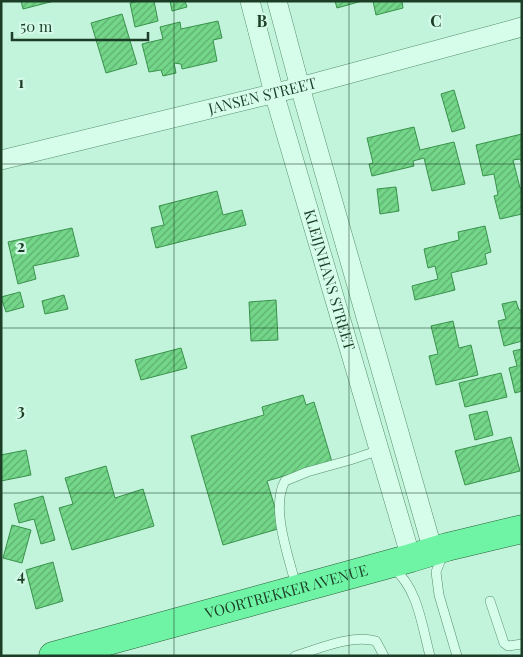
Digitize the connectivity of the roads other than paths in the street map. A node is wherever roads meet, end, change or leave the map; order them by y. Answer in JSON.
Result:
{"nodes":[{"id":1,"x":250,"y":1,"type":"edge"},
{"id":2,"x":277,"y":1,"type":"edge"},
{"id":3,"x":522,"y":27,"type":"edge"},
{"id":4,"x":300,"y":87,"type":"junction"},
{"id":5,"x":274,"y":93,"type":"junction"},
{"id":6,"x":1,"y":160,"type":"edge"},
{"id":7,"x":380,"y":450,"type":"junction"},
{"id":8,"x":522,"y":529,"type":"edge"},
{"id":9,"x":420,"y":555,"type":"junction"},
{"id":10,"x":297,"y":589,"type":"junction"},
{"id":11,"x":490,"y":601,"type":"dead end"},
{"id":12,"x":522,"y":644,"type":"edge"},
{"id":13,"x":53,"y":656,"type":"edge"},
{"id":14,"x":295,"y":656,"type":"edge"},
{"id":15,"x":384,"y":656,"type":"edge"},
{"id":16,"x":430,"y":656,"type":"edge"},
{"id":17,"x":458,"y":656,"type":"edge"}],
"edges":[{"from":1,"to":5,"type":"street","name":"KLEIJNHANS STREET"},
{"from":2,"to":4,"type":"street","name":"KLEIJNHANS STREET"},
{"from":3,"to":4,"type":"street","name":"JANSEN STREET"},
{"from":4,"to":5,"type":"street","name":"JANSEN STREET"},
{"from":4,"to":9,"type":"street","name":"KLEIJNHANS STREET"},
{"from":5,"to":6,"type":"street","name":"JANSEN STREET"},
{"from":5,"to":7,"type":"street","name":"KLEIJNHANS STREET"},
{"from":7,"to":9,"type":"street","name":"KLEIJNHANS STREET"},
{"from":7,"to":10,"type":"lane"},
{"from":8,"to":9,"type":"highway","name":"VOORTREKKER AVENUE"},
{"from":9,"to":10,"type":"highway","name":"VOORTREKKER AVENUE"},
{"from":9,"to":16,"type":"lane"},
{"from":9,"to":17,"type":"lane"},
{"from":10,"to":13,"type":"highway","name":"VOORTREKKER AVENUE"},
{"from":11,"to":12,"type":"lane"},
{"from":14,"to":15,"type":"lane"}]}
